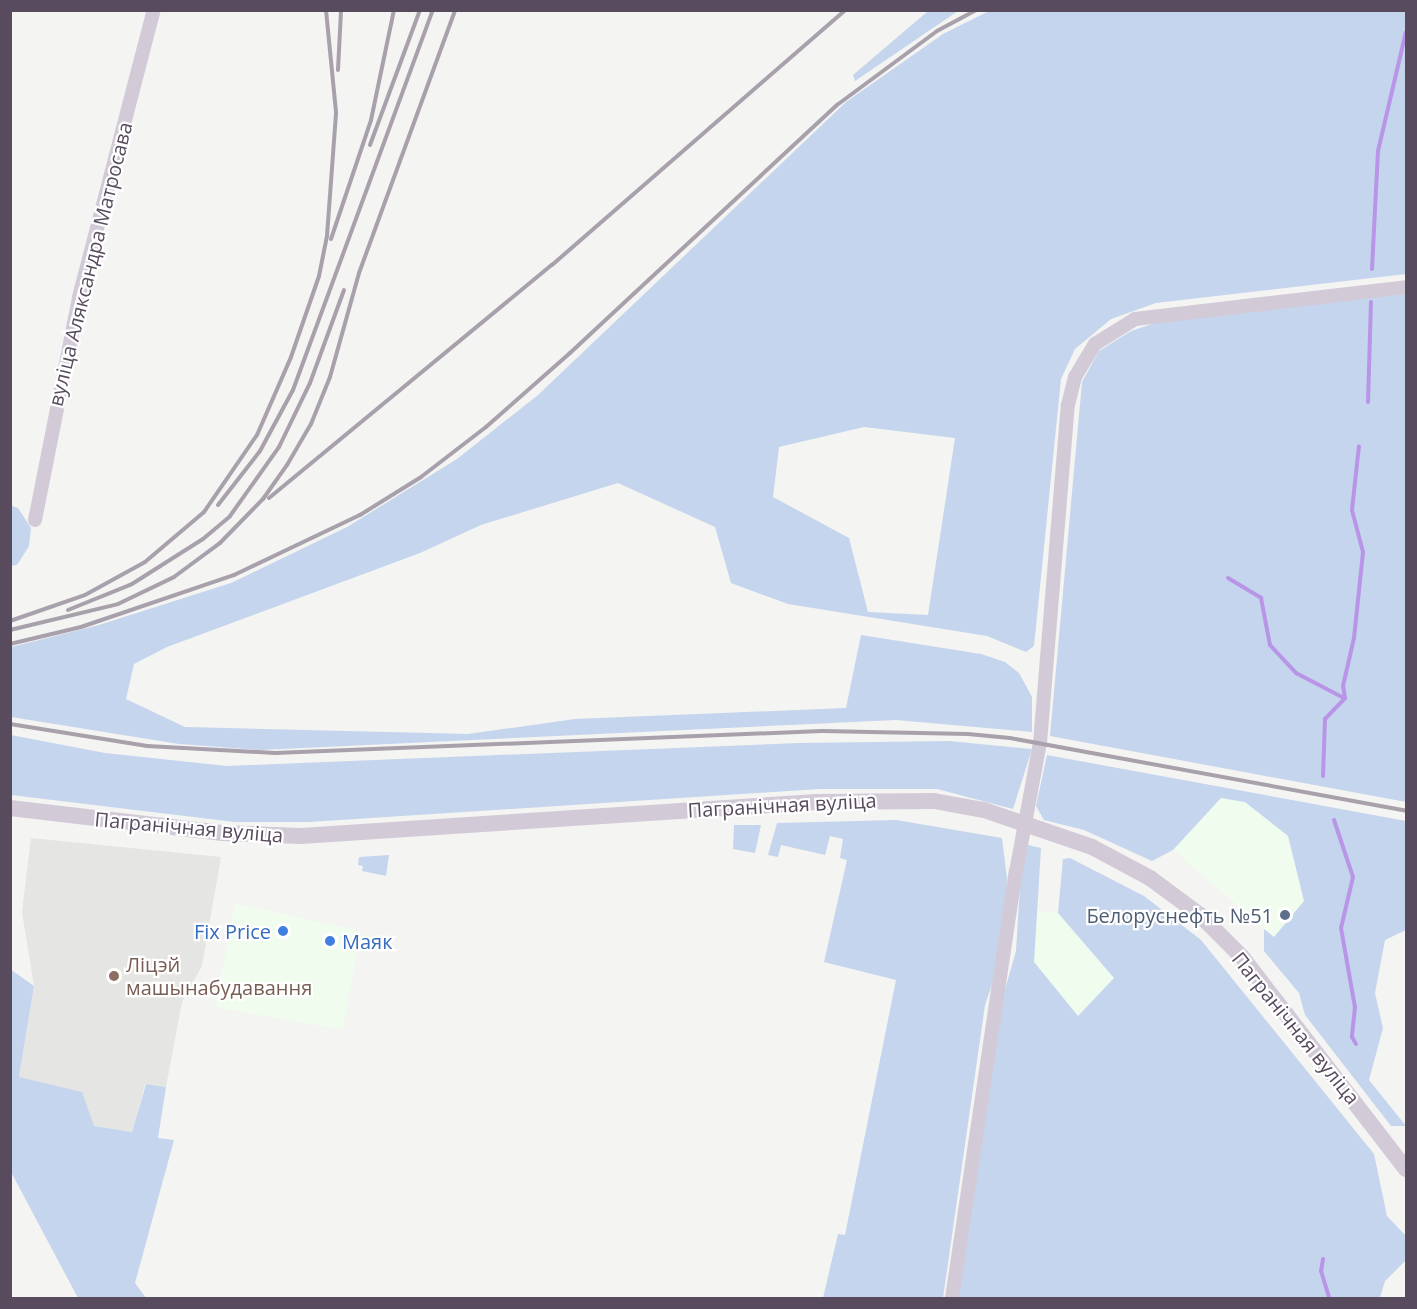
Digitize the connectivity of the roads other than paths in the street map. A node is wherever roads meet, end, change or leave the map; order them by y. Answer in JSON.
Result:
{"nodes":[{"id":1,"x":154,"y":10,"type":"edge"},
{"id":2,"x":1407,"y":287,"type":"edge"},
{"id":3,"x":35,"y":520,"type":"dead end"},
{"id":4,"x":10,"y":808,"type":"edge"},
{"id":5,"x":1024,"y":823,"type":"junction"},
{"id":6,"x":1407,"y":1170,"type":"edge"},
{"id":7,"x":952,"y":1299,"type":"edge"}],
"edges":[{"from":1,"to":3,"type":"street","name":"вуліца Аляксандра Матросава"},
{"from":2,"to":5,"type":"street"},
{"from":4,"to":5,"type":"street","name":"Пагранічная вуліца"},
{"from":5,"to":6,"type":"street","name":"Пагранічная вуліца"},
{"from":5,"to":7,"type":"street"}]}
